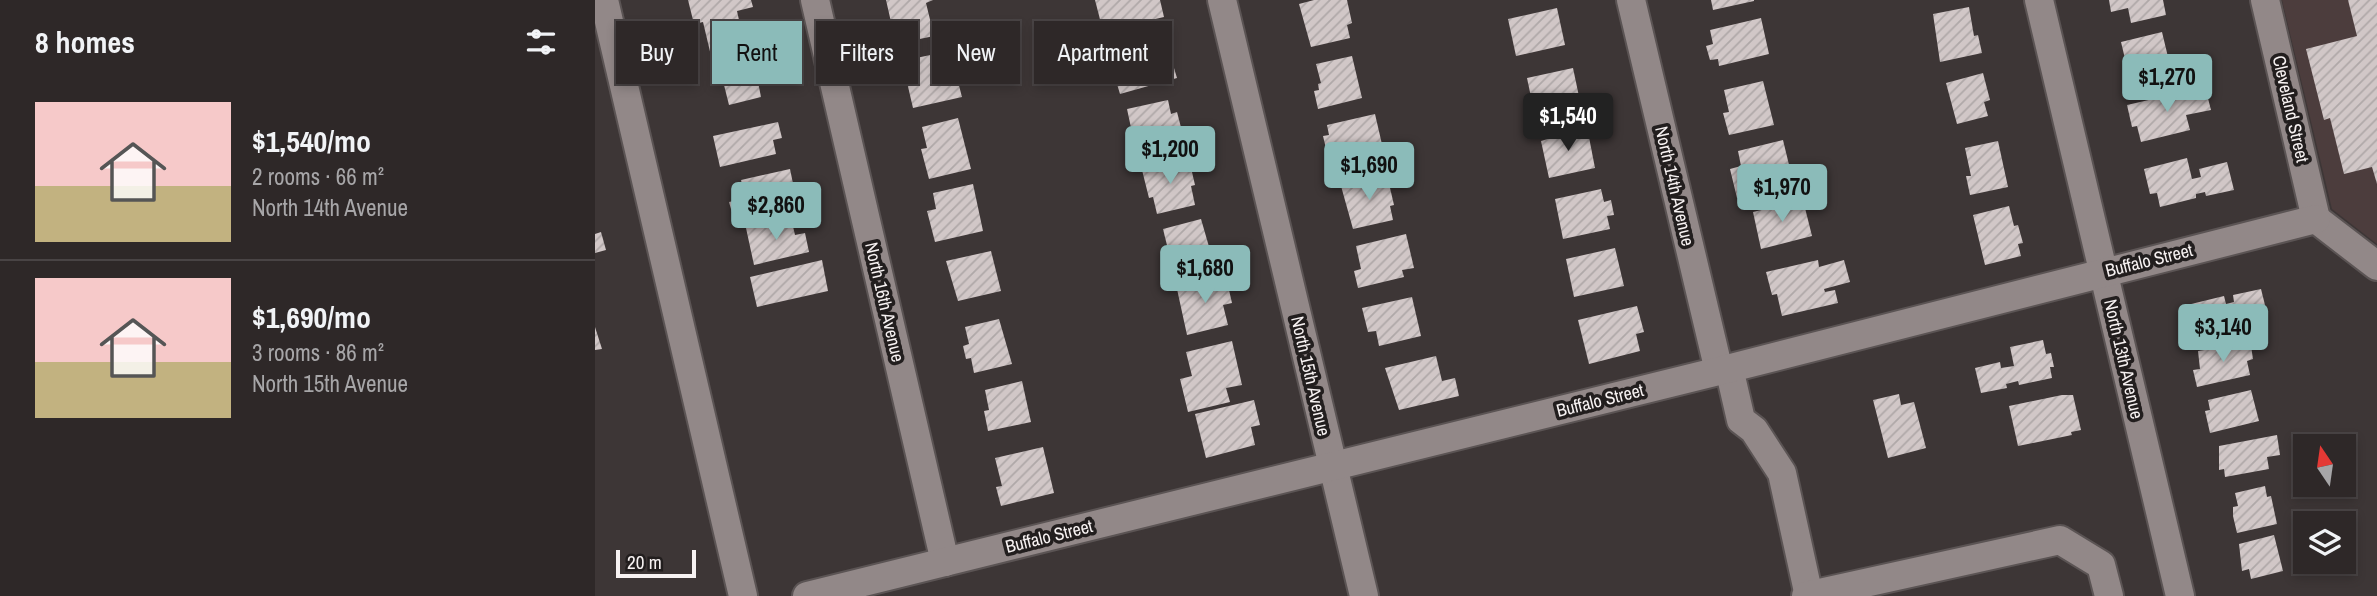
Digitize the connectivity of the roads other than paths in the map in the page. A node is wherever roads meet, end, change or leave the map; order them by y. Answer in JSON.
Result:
{"nodes":[{"id":1,"x":604,"y":0,"type":"edge"},
{"id":2,"x":815,"y":0,"type":"edge"},
{"id":3,"x":1222,"y":0,"type":"edge"},
{"id":4,"x":1631,"y":0,"type":"edge"},
{"id":5,"x":2039,"y":0,"type":"edge"},
{"id":6,"x":2265,"y":0,"type":"edge"},
{"id":7,"x":2316,"y":219,"type":"junction"},
{"id":8,"x":2377,"y":265,"type":"edge"},
{"id":9,"x":2103,"y":272,"type":"junction"},
{"id":10,"x":1731,"y":368,"type":"junction"},
{"id":11,"x":1333,"y":466,"type":"junction"},
{"id":12,"x":945,"y":562,"type":"junction"},
{"id":13,"x":743,"y":596,"type":"edge"},
{"id":14,"x":807,"y":596,"type":"edge"},
{"id":15,"x":1364,"y":596,"type":"edge"},
{"id":16,"x":1808,"y":596,"type":"edge"},
{"id":17,"x":2109,"y":596,"type":"edge"},
{"id":18,"x":2180,"y":596,"type":"edge"}],
"edges":[{"from":1,"to":13,"type":"street"},
{"from":2,"to":12,"type":"street","name":"North 16th Avenue"},
{"from":3,"to":11,"type":"street","name":"North 15th Avenue"},
{"from":4,"to":10,"type":"street","name":"North 14th Avenue"},
{"from":5,"to":9,"type":"street","name":"North 13th Avenue"},
{"from":6,"to":7,"type":"street","name":"Cleveland Street"},
{"from":7,"to":8,"type":"street"},
{"from":7,"to":9,"type":"street","name":"Buffalo Street"},
{"from":9,"to":10,"type":"street","name":"Buffalo Street"},
{"from":9,"to":18,"type":"street","name":"North 13th Avenue"},
{"from":10,"to":11,"type":"street","name":"Buffalo Street"},
{"from":10,"to":16,"type":"street","name":"North 14th Avenue"},
{"from":11,"to":12,"type":"street","name":"Buffalo Street"},
{"from":11,"to":15,"type":"street","name":"North 15th Avenue"},
{"from":12,"to":14,"type":"street","name":"Buffalo Street"},
{"from":16,"to":17,"type":"street"}]}
